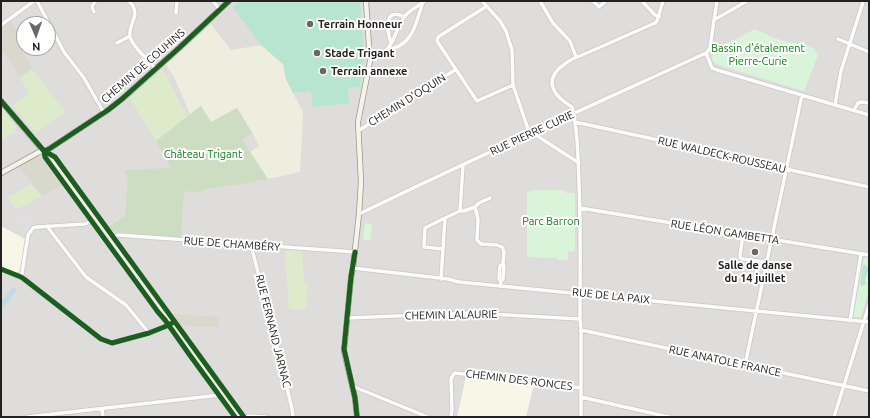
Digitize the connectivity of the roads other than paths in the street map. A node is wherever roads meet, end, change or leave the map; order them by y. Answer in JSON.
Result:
{"nodes":[{"id":1,"x":36,"y":1,"type":"edge"},
{"id":2,"x":95,"y":1,"type":"edge"},
{"id":3,"x":129,"y":1,"type":"edge"},
{"id":4,"x":177,"y":1,"type":"edge"},
{"id":5,"x":213,"y":1,"type":"edge"},
{"id":6,"x":229,"y":1,"type":"edge"},
{"id":7,"x":366,"y":1,"type":"edge"},
{"id":8,"x":482,"y":1,"type":"edge"},
{"id":9,"x":540,"y":1,"type":"edge"},
{"id":10,"x":593,"y":1,"type":"edge"},
{"id":11,"x":606,"y":1,"type":"edge"},
{"id":12,"x":642,"y":1,"type":"edge"},
{"id":13,"x":663,"y":1,"type":"edge"},
{"id":14,"x":717,"y":1,"type":"edge"},
{"id":15,"x":747,"y":1,"type":"edge"},
{"id":16,"x":424,"y":2,"type":"edge"},
{"id":17,"x":863,"y":2,"type":"edge"},
{"id":18,"x":487,"y":6,"type":"junction"},
{"id":19,"x":220,"y":10,"type":"junction"},
{"id":20,"x":94,"y":12,"type":"dead end"},
{"id":21,"x":176,"y":13,"type":"dead end"},
{"id":22,"x":405,"y":17,"type":"junction"},
{"id":23,"x":659,"y":17,"type":"junction"},
{"id":24,"x":714,"y":20,"type":"junction"},
{"id":25,"x":1,"y":25,"type":"edge"},
{"id":26,"x":130,"y":36,"type":"junction"},
{"id":27,"x":838,"y":39,"type":"dead end"},
{"id":28,"x":117,"y":43,"type":"dead end"},
{"id":29,"x":392,"y":43,"type":"junction"},
{"id":30,"x":849,"y":43,"type":"junction"},
{"id":31,"x":387,"y":50,"type":"junction"},
{"id":32,"x":869,"y":52,"type":"edge"},
{"id":33,"x":706,"y":53,"type":"junction"},
{"id":34,"x":370,"y":57,"type":"junction"},
{"id":35,"x":576,"y":57,"type":"junction"},
{"id":36,"x":156,"y":69,"type":"junction"},
{"id":37,"x":456,"y":70,"type":"junction"},
{"id":38,"x":513,"y":85,"type":"junction"},
{"id":39,"x":802,"y":95,"type":"junction"},
{"id":40,"x":1,"y":100,"type":"edge"},
{"id":41,"x":869,"y":103,"type":"edge"},
{"id":42,"x":835,"y":105,"type":"junction"},
{"id":43,"x":854,"y":110,"type":"junction"},
{"id":44,"x":104,"y":113,"type":"junction"},
{"id":45,"x":574,"y":114,"type":"junction"},
{"id":46,"x":869,"y":115,"type":"edge"},
{"id":47,"x":575,"y":122,"type":"junction"},
{"id":48,"x":358,"y":131,"type":"junction"},
{"id":49,"x":531,"y":132,"type":"junction"},
{"id":50,"x":44,"y":151,"type":"junction"},
{"id":51,"x":579,"y":163,"type":"junction"},
{"id":52,"x":463,"y":165,"type":"junction"},
{"id":53,"x":786,"y":169,"type":"junction"},
{"id":54,"x":1,"y":173,"type":"edge"},
{"id":55,"x":869,"y":187,"type":"edge"},
{"id":56,"x":490,"y":198,"type":"dead end"},
{"id":57,"x":474,"y":206,"type":"junction"},
{"id":58,"x":580,"y":208,"type":"junction"},
{"id":59,"x":460,"y":211,"type":"junction"},
{"id":60,"x":359,"y":214,"type":"junction"},
{"id":61,"x":445,"y":218,"type":"junction"},
{"id":62,"x":95,"y":219,"type":"junction"},
{"id":63,"x":48,"y":226,"type":"junction"},
{"id":64,"x":743,"y":235,"type":"junction"},
{"id":65,"x":110,"y":239,"type":"junction"},
{"id":66,"x":771,"y":239,"type":"junction"},
{"id":67,"x":251,"y":245,"type":"junction"},
{"id":68,"x":443,"y":249,"type":"junction"},
{"id":69,"x":355,"y":252,"type":"junction"},
{"id":70,"x":861,"y":254,"type":"junction"},
{"id":71,"x":869,"y":255,"type":"edge"},
{"id":72,"x":766,"y":262,"type":"junction"},
{"id":73,"x":353,"y":268,"type":"junction"},
{"id":74,"x":2,"y":271,"type":"edge"},
{"id":75,"x":21,"y":277,"type":"junction"},
{"id":76,"x":441,"y":279,"type":"junction"},
{"id":77,"x":500,"y":286,"type":"junction"},
{"id":78,"x":580,"y":293,"type":"junction"},
{"id":79,"x":869,"y":304,"type":"edge"},
{"id":80,"x":756,"y":311,"type":"junction"},
{"id":81,"x":347,"y":318,"type":"junction"},
{"id":82,"x":580,"y":319,"type":"junction"},
{"id":83,"x":850,"y":321,"type":"junction"},
{"id":84,"x":864,"y":322,"type":"junction"},
{"id":85,"x":869,"y":322,"type":"edge"},
{"id":86,"x":172,"y":323,"type":"junction"},
{"id":87,"x":581,"y":330,"type":"junction"},
{"id":88,"x":149,"y":333,"type":"junction"},
{"id":89,"x":745,"y":365,"type":"junction"},
{"id":90,"x":352,"y":386,"type":"junction"},
{"id":91,"x":844,"y":386,"type":"junction"},
{"id":92,"x":581,"y":388,"type":"junction"},
{"id":93,"x":869,"y":391,"type":"edge"},
{"id":94,"x":223,"y":394,"type":"junction"},
{"id":95,"x":581,"y":397,"type":"junction"},
{"id":96,"x":102,"y":409,"type":"junction"},
{"id":97,"x":27,"y":417,"type":"edge"},
{"id":98,"x":103,"y":417,"type":"edge"},
{"id":99,"x":240,"y":417,"type":"edge"},
{"id":100,"x":247,"y":417,"type":"edge"},
{"id":101,"x":266,"y":417,"type":"edge"},
{"id":102,"x":293,"y":417,"type":"edge"},
{"id":103,"x":357,"y":417,"type":"edge"},
{"id":104,"x":428,"y":417,"type":"edge"},
{"id":105,"x":451,"y":417,"type":"edge"},
{"id":106,"x":581,"y":417,"type":"edge"},
{"id":107,"x":669,"y":417,"type":"edge"},
{"id":108,"x":834,"y":417,"type":"edge"}],
"edges":[{"from":1,"to":25,"type":"street"},
{"from":1,"to":44,"type":"street"},
{"from":2,"to":20,"type":"street"},
{"from":3,"to":26,"type":"street"},
{"from":4,"to":21,"type":"street"},
{"from":5,"to":19,"type":"street"},
{"from":6,"to":19,"type":"street","name":"CHEMIN DE COUHINS"},
{"from":7,"to":34,"type":"street"},
{"from":8,"to":18,"type":"street"},
{"from":9,"to":35,"type":"street"},
{"from":10,"to":11,"type":"street"},
{"from":12,"to":23,"type":"street"},
{"from":13,"to":23,"type":"street"},
{"from":14,"to":24,"type":"street"},
{"from":15,"to":24,"type":"street"},
{"from":16,"to":22,"type":"street"},
{"from":16,"to":31,"type":"street"},
{"from":17,"to":30,"type":"street"},
{"from":18,"to":37,"type":"street"},
{"from":18,"to":38,"type":"street"},
{"from":19,"to":36,"type":"street","name":"CHEMIN DE COUHINS"},
{"from":22,"to":29,"type":"street"},
{"from":22,"to":29,"type":"street"},
{"from":23,"to":35,"type":"street"},
{"from":24,"to":33,"type":"street","name":"RUE PIERRE CURIE"},
{"from":26,"to":28,"type":"street"},
{"from":26,"to":36,"type":"street"},
{"from":27,"to":30,"type":"street"},
{"from":29,"to":31,"type":"street"},
{"from":30,"to":32,"type":"street"},
{"from":30,"to":42,"type":"street"},
{"from":31,"to":34,"type":"street"},
{"from":33,"to":39,"type":"street"},
{"from":33,"to":45,"type":"street","name":"RUE PIERRE CURIE"},
{"from":34,"to":48,"type":"street"},
{"from":35,"to":45,"type":"street"},
{"from":36,"to":44,"type":"street","name":"CHEMIN DE COUHINS"},
{"from":37,"to":38,"type":"street"},
{"from":37,"to":48,"type":"street","name":"CHEMIN D'OQUIN"},
{"from":38,"to":49,"type":"street"},
{"from":39,"to":42,"type":"street"},
{"from":39,"to":53,"type":"street"},
{"from":40,"to":50,"type":"main road"},
{"from":41,"to":43,"type":"street"},
{"from":42,"to":43,"type":"street"},
{"from":43,"to":46,"type":"street"},
{"from":44,"to":50,"type":"street","name":"CHEMIN DE COUHINS"},
{"from":45,"to":47,"type":"street"},
{"from":45,"to":49,"type":"street","name":"RUE PIERRE CURIE"},
{"from":47,"to":51,"type":"street"},
{"from":47,"to":53,"type":"street","name":"RUE WALDECK-ROUSSEAU"},
{"from":48,"to":60,"type":"street"},
{"from":49,"to":51,"type":"street"},
{"from":49,"to":52,"type":"street","name":"RUE PIERRE CURIE"},
{"from":50,"to":54,"type":"street","name":"CHEMIN DE COUHINS"},
{"from":50,"to":62,"type":"main road"},
{"from":51,"to":58,"type":"street"},
{"from":52,"to":59,"type":"street"},
{"from":52,"to":60,"type":"street","name":"RUE PIERRE CURIE"},
{"from":53,"to":55,"type":"street","name":"RUE WALDECK-ROUSSEAU"},
{"from":53,"to":66,"type":"street"},
{"from":56,"to":57,"type":"street"},
{"from":57,"to":59,"type":"street"},
{"from":57,"to":77,"type":"street"},
{"from":58,"to":64,"type":"street","name":"RUE LÉON GAMBETTA"},
{"from":58,"to":78,"type":"street"},
{"from":59,"to":61,"type":"street"},
{"from":60,"to":69,"type":"street"},
{"from":61,"to":68,"type":"street"},
{"from":61,"to":68,"type":"street"},
{"from":62,"to":63,"type":"street"},
{"from":62,"to":65,"type":"main road"},
{"from":63,"to":75,"type":"street"},
{"from":63,"to":88,"type":"street"},
{"from":64,"to":66,"type":"street","name":"RUE LÉON GAMBETTA"},
{"from":64,"to":72,"type":"street"},
{"from":65,"to":67,"type":"street","name":"RUE DE CHAMBÉRY"},
{"from":65,"to":86,"type":"main road"},
{"from":66,"to":70,"type":"street","name":"RUE LÉON GAMBETTA"},
{"from":66,"to":72,"type":"street"},
{"from":67,"to":69,"type":"street","name":"RUE DE CHAMBÉRY"},
{"from":67,"to":102,"type":"street","name":"RUE FERNAND JARNAC"},
{"from":68,"to":76,"type":"street"},
{"from":69,"to":73,"type":"street"},
{"from":70,"to":71,"type":"street","name":"RUE LÉON GAMBETTA"},
{"from":70,"to":83,"type":"street"},
{"from":72,"to":80,"type":"street"},
{"from":73,"to":76,"type":"street","name":"RUE DE LA PAIX"},
{"from":73,"to":81,"type":"street"},
{"from":74,"to":75,"type":"street"},
{"from":75,"to":88,"type":"street"},
{"from":76,"to":77,"type":"street","name":"RUE DE LA PAIX"},
{"from":77,"to":78,"type":"street","name":"RUE DE LA PAIX"},
{"from":78,"to":80,"type":"street","name":"RUE DE LA PAIX"},
{"from":78,"to":82,"type":"street"},
{"from":79,"to":84,"type":"street"},
{"from":80,"to":83,"type":"street","name":"RUE DE LA PAIX"},
{"from":80,"to":89,"type":"street"},
{"from":81,"to":82,"type":"street","name":"CHEMIN LALAURIE"},
{"from":81,"to":90,"type":"street"},
{"from":82,"to":87,"type":"street"},
{"from":83,"to":84,"type":"street","name":"RUE DE LA PAIX"},
{"from":84,"to":85,"type":"street","name":"RUE DE LA PAIX"},
{"from":84,"to":91,"type":"street"},
{"from":86,"to":88,"type":"street"},
{"from":86,"to":94,"type":"main road"},
{"from":87,"to":89,"type":"street","name":"RUE ANATOLE FRANCE"},
{"from":87,"to":92,"type":"street"},
{"from":89,"to":91,"type":"street","name":"RUE ANATOLE FRANCE"},
{"from":90,"to":103,"type":"street"},
{"from":90,"to":104,"type":"street"},
{"from":91,"to":93,"type":"street","name":"RUE ANATOLE FRANCE"},
{"from":91,"to":108,"type":"street"},
{"from":92,"to":95,"type":"street"},
{"from":92,"to":105,"type":"street","name":"CHEMIN DES RONCES"},
{"from":94,"to":96,"type":"street"},
{"from":94,"to":99,"type":"main road"},
{"from":95,"to":106,"type":"street"},
{"from":95,"to":107,"type":"street"},
{"from":96,"to":97,"type":"street"},
{"from":96,"to":98,"type":"street"},
{"from":100,"to":101,"type":"street"}]}
